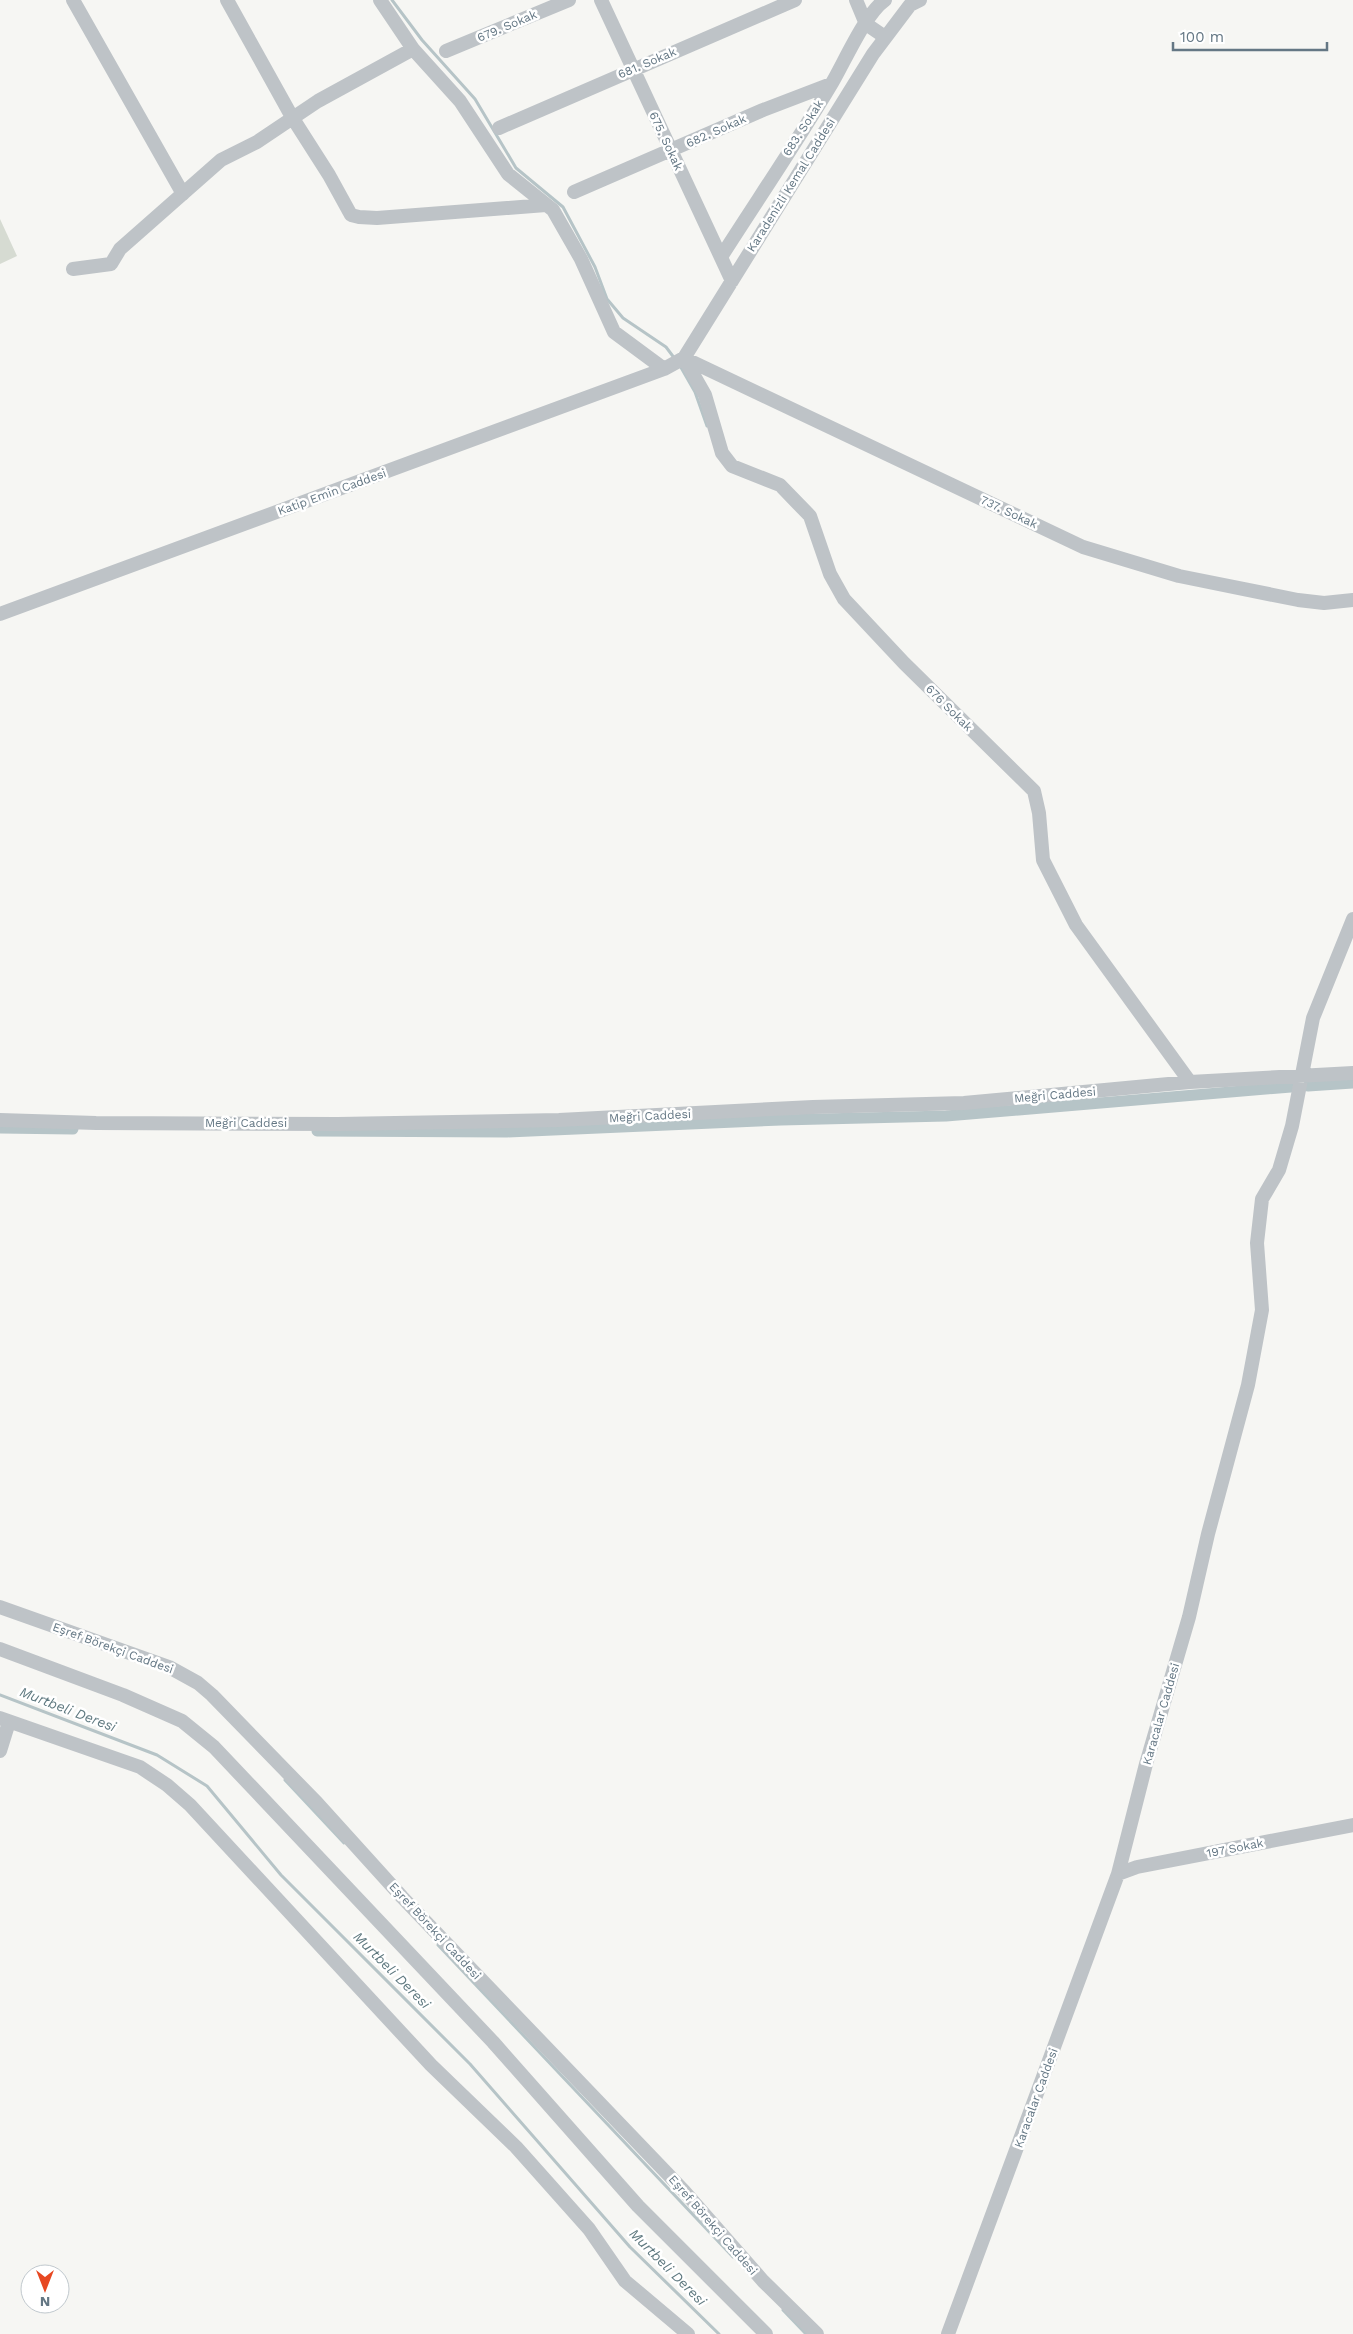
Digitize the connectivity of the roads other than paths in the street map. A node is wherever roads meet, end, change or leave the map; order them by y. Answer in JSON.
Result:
{"nodes":[{"id":1,"x":73,"y":0,"type":"edge"},
{"id":2,"x":227,"y":0,"type":"edge"},
{"id":3,"x":380,"y":0,"type":"edge"},
{"id":4,"x":569,"y":0,"type":"edge"},
{"id":5,"x":601,"y":0,"type":"edge"},
{"id":6,"x":795,"y":0,"type":"edge"},
{"id":7,"x":856,"y":0,"type":"edge"},
{"id":8,"x":885,"y":0,"type":"edge"},
{"id":9,"x":920,"y":0,"type":"edge"},
{"id":10,"x":866,"y":24,"type":"junction"},
{"id":11,"x":885,"y":37,"type":"junction"},
{"id":12,"x":412,"y":49,"type":"junction"},
{"id":13,"x":446,"y":51,"type":"dead end"},
{"id":14,"x":633,"y":69,"type":"junction"},
{"id":15,"x":831,"y":84,"type":"junction"},
{"id":16,"x":292,"y":117,"type":"junction"},
{"id":17,"x":499,"y":128,"type":"dead end"},
{"id":18,"x":671,"y":151,"type":"junction"},
{"id":19,"x":574,"y":192,"type":"dead end"},
{"id":20,"x":183,"y":194,"type":"junction"},
{"id":21,"x":546,"y":205,"type":"junction"},
{"id":22,"x":721,"y":257,"type":"junction"},
{"id":23,"x":73,"y":269,"type":"dead end"},
{"id":24,"x":732,"y":281,"type":"junction"},
{"id":25,"x":675,"y":363,"type":"junction"},
{"id":26,"x":1353,"y":600,"type":"edge"},
{"id":27,"x":0,"y":614,"type":"edge"},
{"id":28,"x":1353,"y":919,"type":"edge"},
{"id":29,"x":1353,"y":1073,"type":"edge"},
{"id":30,"x":1300,"y":1077,"type":"junction"},
{"id":31,"x":1190,"y":1082,"type":"junction"},
{"id":32,"x":0,"y":1120,"type":"edge"},
{"id":33,"x":0,"y":1607,"type":"edge"},
{"id":34,"x":0,"y":1649,"type":"edge"},
{"id":35,"x":5,"y":1720,"type":"edge"},
{"id":36,"x":0,"y":1751,"type":"edge"},
{"id":37,"x":1353,"y":1825,"type":"edge"},
{"id":38,"x":1118,"y":1874,"type":"junction"},
{"id":39,"x":688,"y":2334,"type":"edge"},
{"id":40,"x":766,"y":2334,"type":"edge"},
{"id":41,"x":817,"y":2334,"type":"edge"},
{"id":42,"x":948,"y":2334,"type":"edge"}],
"edges":[{"from":1,"to":20,"type":"street"},
{"from":2,"to":16,"type":"street"},
{"from":3,"to":12,"type":"street"},
{"from":4,"to":13,"type":"street","name":"679. Sokak"},
{"from":5,"to":14,"type":"street","name":"675. Sokak"},
{"from":6,"to":14,"type":"street","name":"681. Sokak"},
{"from":7,"to":10,"type":"street"},
{"from":8,"to":10,"type":"street","name":"683. Sokak"},
{"from":9,"to":11,"type":"street","name":"Karadenizli Kemal Caddesi"},
{"from":10,"to":11,"type":"street"},
{"from":10,"to":15,"type":"street","name":"683. Sokak"},
{"from":11,"to":24,"type":"street","name":"Karadenizli Kemal Caddesi"},
{"from":12,"to":16,"type":"street"},
{"from":12,"to":21,"type":"street"},
{"from":14,"to":17,"type":"street","name":"681. Sokak"},
{"from":14,"to":18,"type":"street","name":"675. Sokak"},
{"from":15,"to":18,"type":"street","name":"682. Sokak"},
{"from":15,"to":22,"type":"street","name":"683. Sokak"},
{"from":16,"to":20,"type":"street"},
{"from":16,"to":21,"type":"street"},
{"from":18,"to":19,"type":"street","name":"682. Sokak"},
{"from":18,"to":22,"type":"street","name":"675. Sokak"},
{"from":20,"to":23,"type":"street"},
{"from":21,"to":25,"type":"street"},
{"from":22,"to":24,"type":"street","name":"675. Sokak"},
{"from":24,"to":25,"type":"street","name":"Karadenizli Kemal Caddesi"},
{"from":25,"to":26,"type":"street","name":"737. Sokak"},
{"from":25,"to":27,"type":"street","name":"Katip Emin Caddesi"},
{"from":25,"to":31,"type":"street","name":"676 Sokak"},
{"from":28,"to":30,"type":"street","name":"Karacalar Caddesi"},
{"from":29,"to":30,"type":"street","name":"Meğri Caddesi"},
{"from":30,"to":31,"type":"street","name":"Meğri Caddesi"},
{"from":30,"to":38,"type":"street","name":"Karacalar Caddesi"},
{"from":31,"to":32,"type":"street","name":"Meğri Caddesi"},
{"from":33,"to":41,"type":"street","name":"Eşref Börekçi Caddesi"},
{"from":34,"to":40,"type":"street"},
{"from":35,"to":36,"type":"street"},
{"from":35,"to":39,"type":"street"},
{"from":37,"to":38,"type":"street","name":"197 Sokak"},
{"from":38,"to":42,"type":"street","name":"Karacalar Caddesi"}]}
